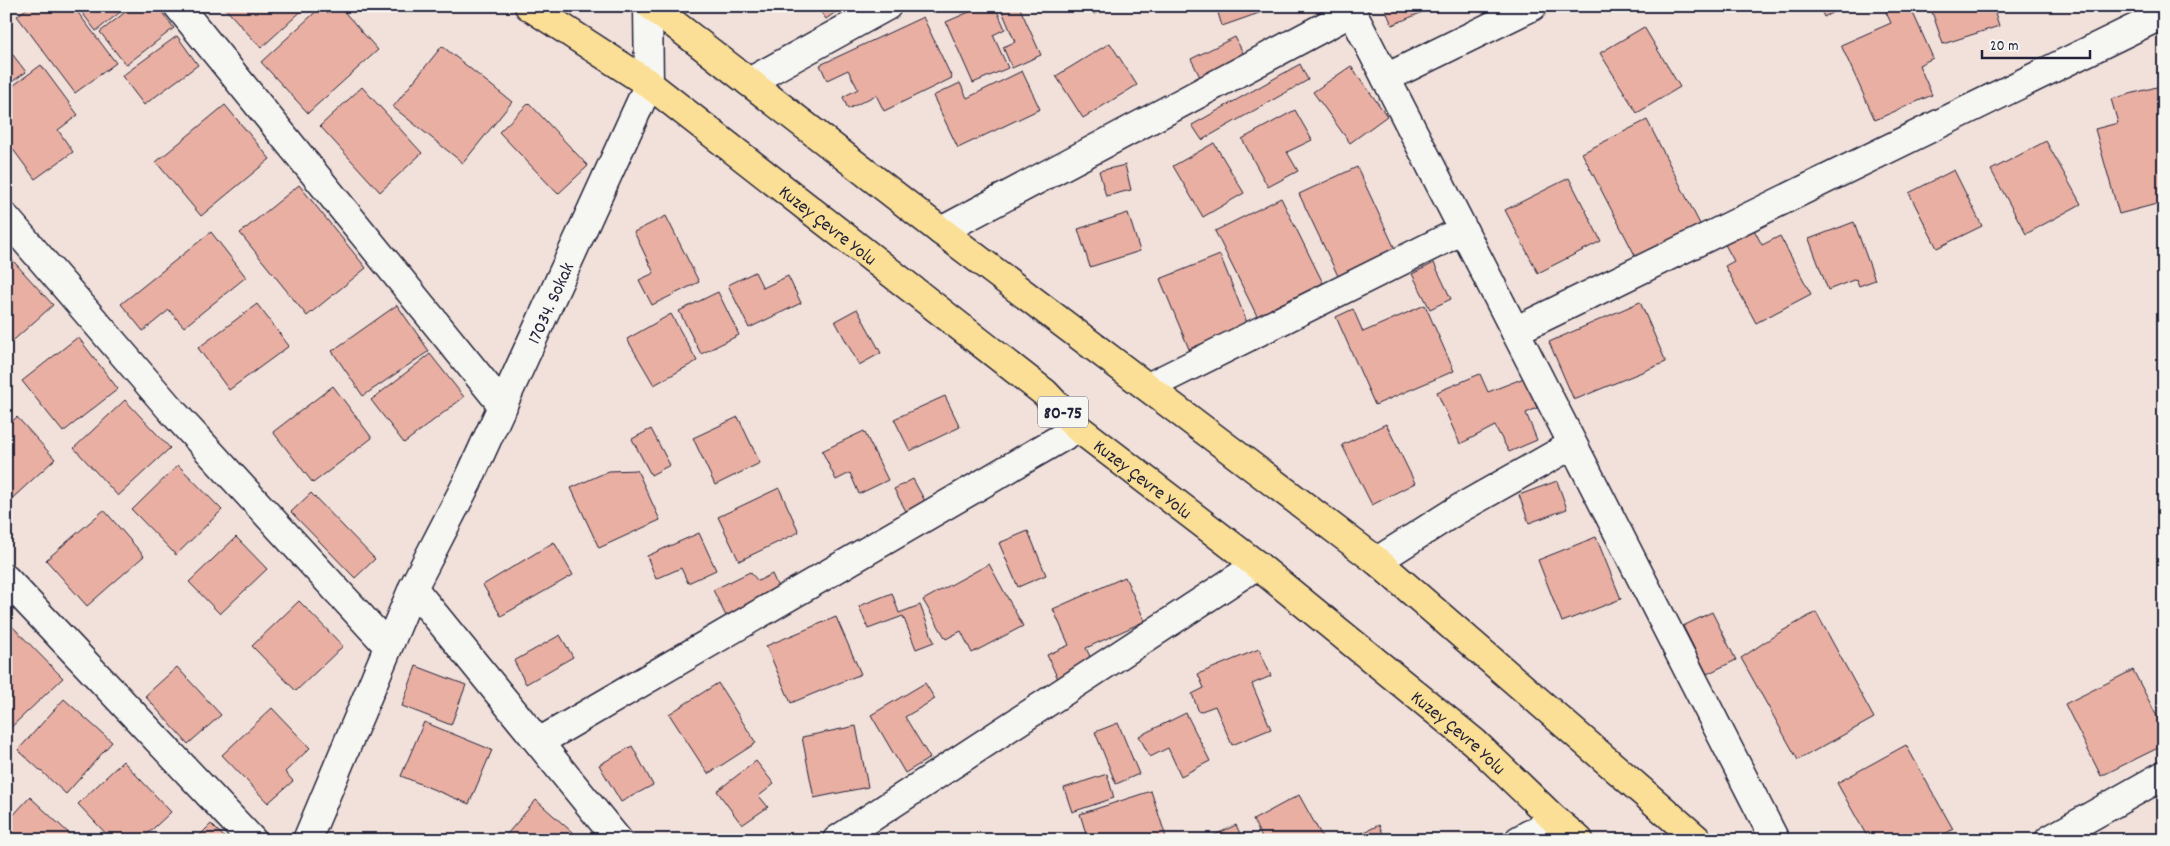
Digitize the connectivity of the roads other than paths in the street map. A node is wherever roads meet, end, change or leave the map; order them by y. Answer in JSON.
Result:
{"nodes":[{"id":1,"x":178,"y":6,"type":"edge"},
{"id":2,"x":529,"y":6,"type":"edge"},
{"id":3,"x":650,"y":6,"type":"edge"},
{"id":4,"x":887,"y":6,"type":"edge"},
{"id":5,"x":1533,"y":6,"type":"edge"},
{"id":6,"x":1350,"y":9,"type":"edge"},
{"id":7,"x":2164,"y":14,"type":"edge"},
{"id":8,"x":1386,"y":78,"type":"junction"},
{"id":9,"x":749,"y":82,"type":"junction"},
{"id":10,"x":650,"y":84,"type":"junction"},
{"id":11,"x":6,"y":218,"type":"edge"},
{"id":12,"x":941,"y":230,"type":"junction"},
{"id":13,"x":1463,"y":230,"type":"junction"},
{"id":14,"x":1515,"y":331,"type":"junction"},
{"id":15,"x":1148,"y":387,"type":"junction"},
{"id":16,"x":503,"y":406,"type":"junction"},
{"id":17,"x":1078,"y":428,"type":"junction"},
{"id":18,"x":1572,"y":445,"type":"junction"},
{"id":19,"x":1377,"y":561,"type":"junction"},
{"id":20,"x":1257,"y":565,"type":"junction"},
{"id":21,"x":6,"y":579,"type":"edge"},
{"id":22,"x":412,"y":588,"type":"junction"},
{"id":23,"x":388,"y":646,"type":"junction"},
{"id":24,"x":539,"y":742,"type":"junction"},
{"id":25,"x":2164,"y":775,"type":"edge"},
{"id":26,"x":1555,"y":820,"type":"junction"},
{"id":27,"x":252,"y":840,"type":"edge"},
{"id":28,"x":307,"y":840,"type":"edge"},
{"id":29,"x":618,"y":840,"type":"edge"},
{"id":30,"x":837,"y":840,"type":"edge"},
{"id":31,"x":1519,"y":840,"type":"edge"},
{"id":32,"x":1579,"y":840,"type":"edge"},
{"id":33,"x":1698,"y":840,"type":"edge"},
{"id":34,"x":1775,"y":840,"type":"edge"},
{"id":35,"x":2049,"y":840,"type":"edge"}],
"edges":[{"from":1,"to":16,"type":"street"},
{"from":2,"to":10,"type":"highway","name":"Kuzey Çevre Yolu","number":"80-75"},
{"from":3,"to":9,"type":"highway"},
{"from":3,"to":10,"type":"street","name":"17034. Sokak"},
{"from":4,"to":9,"type":"street"},
{"from":5,"to":8,"type":"street"},
{"from":6,"to":8,"type":"street"},
{"from":6,"to":12,"type":"street"},
{"from":7,"to":14,"type":"street"},
{"from":8,"to":13,"type":"street"},
{"from":9,"to":12,"type":"highway"},
{"from":10,"to":16,"type":"street","name":"17034. Sokak"},
{"from":10,"to":17,"type":"highway","name":"Kuzey Çevre Yolu","number":"80-75"},
{"from":11,"to":23,"type":"street"},
{"from":12,"to":15,"type":"highway"},
{"from":13,"to":14,"type":"street"},
{"from":13,"to":15,"type":"street"},
{"from":14,"to":18,"type":"street"},
{"from":15,"to":19,"type":"highway"},
{"from":16,"to":22,"type":"street","name":"17034. Sokak"},
{"from":17,"to":20,"type":"highway","name":"Kuzey Çevre Yolu","number":"80-75"},
{"from":17,"to":24,"type":"street"},
{"from":18,"to":19,"type":"street"},
{"from":18,"to":34,"type":"street"},
{"from":19,"to":33,"type":"highway"},
{"from":20,"to":26,"type":"highway","name":"Kuzey Çevre Yolu","number":"80-75"},
{"from":20,"to":30,"type":"street"},
{"from":21,"to":27,"type":"street"},
{"from":22,"to":23,"type":"street","name":"17034. Sokak"},
{"from":22,"to":24,"type":"street"},
{"from":23,"to":28,"type":"street","name":"17034. Sokak"},
{"from":24,"to":29,"type":"street"},
{"from":25,"to":35,"type":"street"},
{"from":26,"to":31,"type":"street"},
{"from":26,"to":32,"type":"highway","name":"Kuzey Çevre Yolu","number":"80-75"}]}
